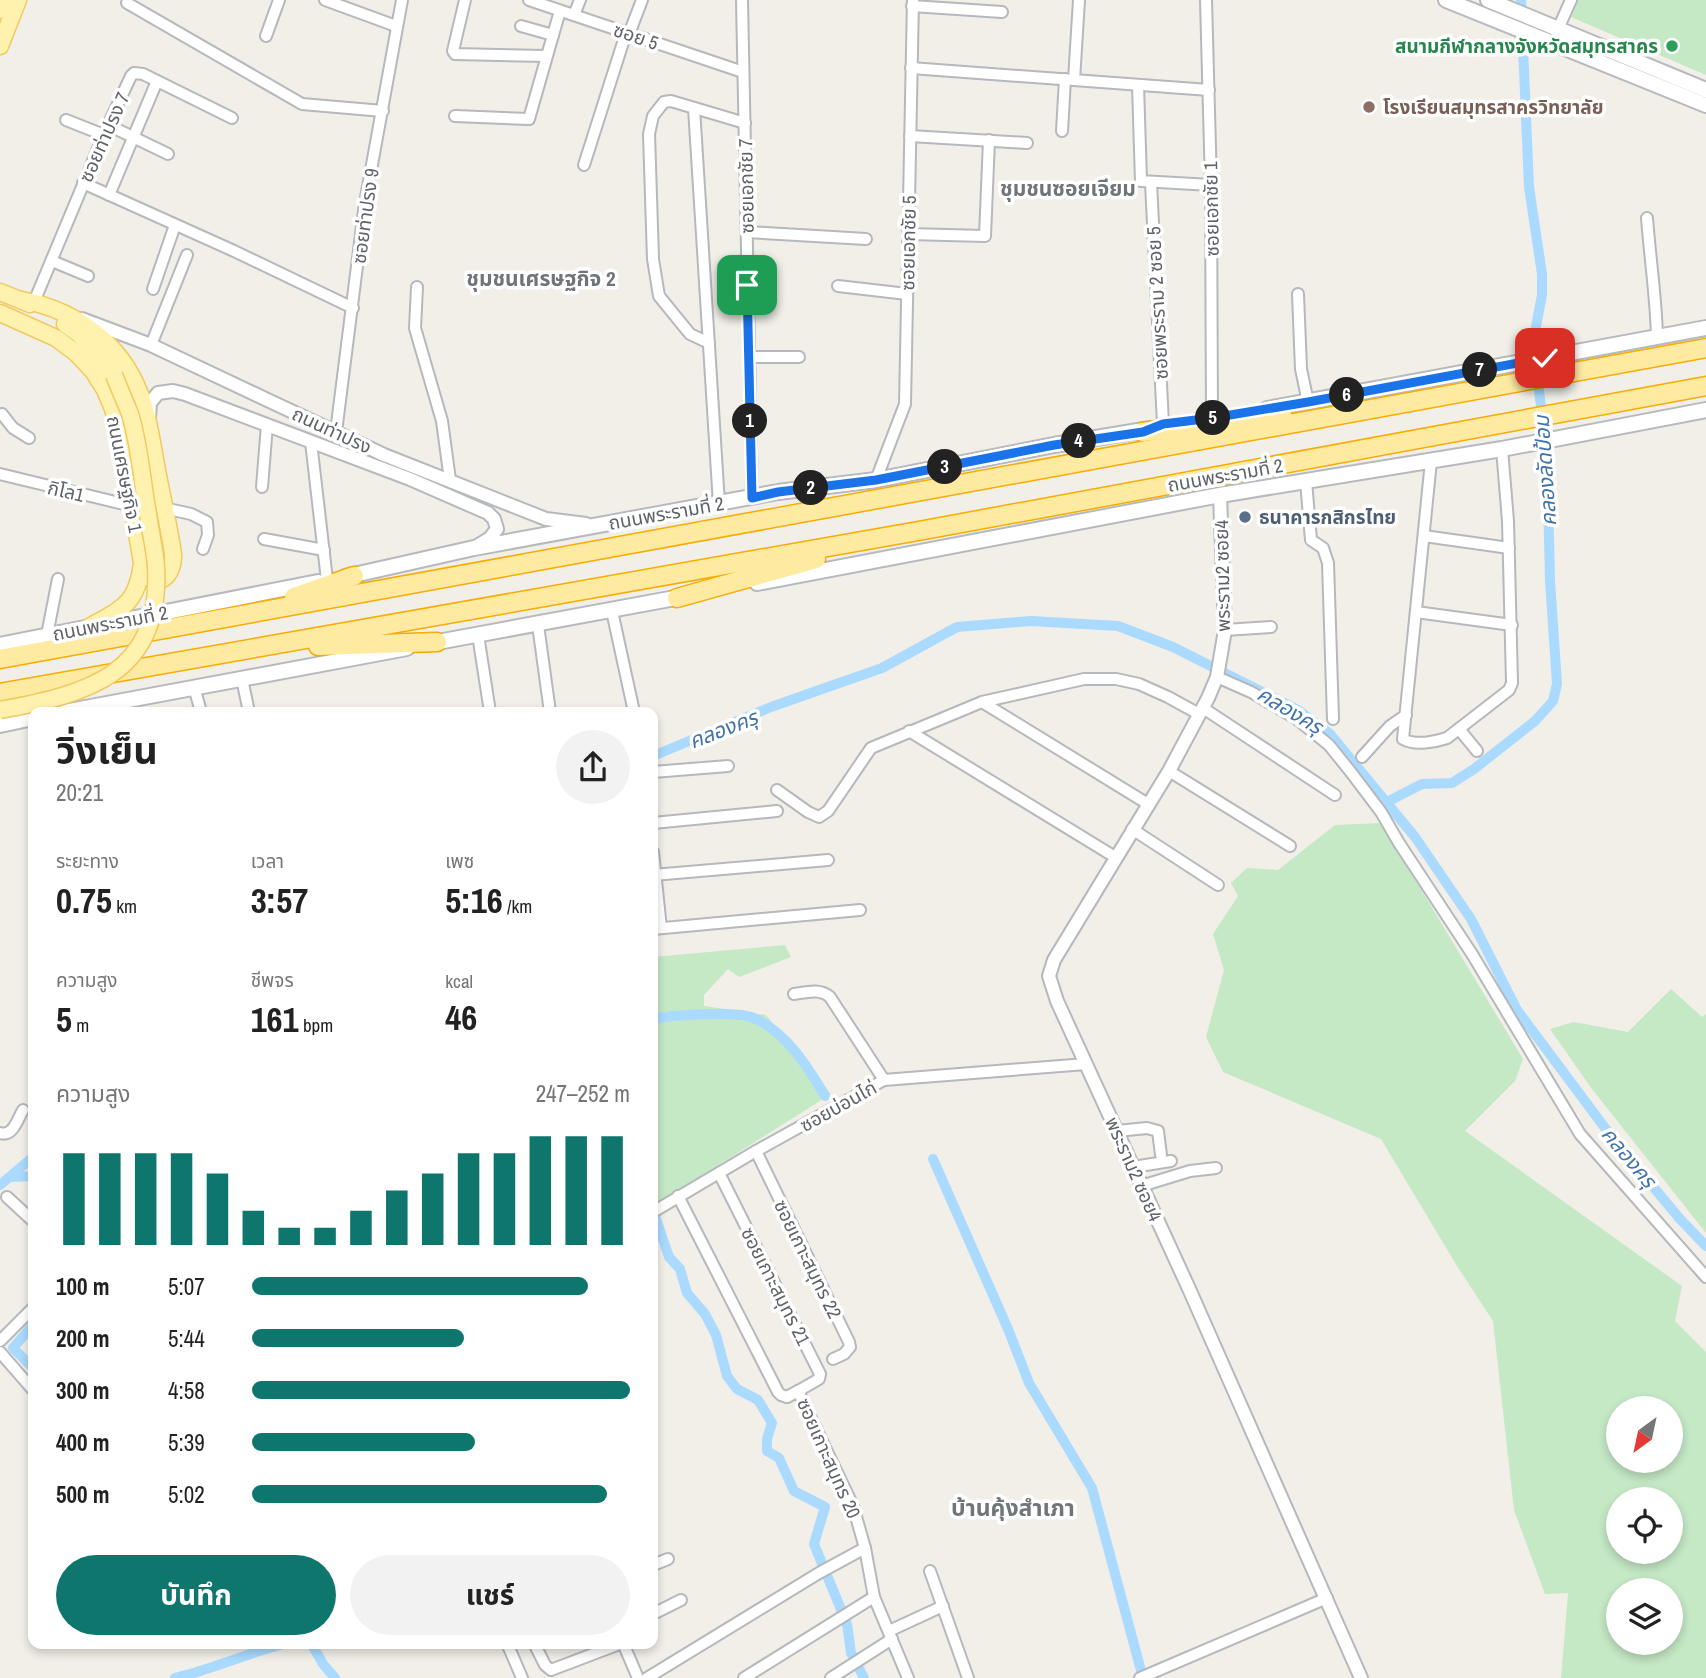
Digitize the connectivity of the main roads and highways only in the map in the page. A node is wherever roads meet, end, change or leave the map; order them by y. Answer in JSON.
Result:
{"nodes":[{"id":1,"x":4,"y":0,"type":"edge"},
{"id":2,"x":18,"y":0,"type":"edge"},
{"id":3,"x":1446,"y":0,"type":"edge"},
{"id":4,"x":1488,"y":0,"type":"edge"},
{"id":5,"x":0,"y":10,"type":"edge"},
{"id":6,"x":0,"y":46,"type":"edge"},
{"id":7,"x":1706,"y":90,"type":"edge"},
{"id":8,"x":1706,"y":105,"type":"edge"},
{"id":9,"x":0,"y":292,"type":"edge"},
{"id":10,"x":28,"y":301,"type":"junction"},
{"id":11,"x":0,"y":313,"type":"edge"},
{"id":12,"x":1706,"y":328,"type":"edge"},
{"id":13,"x":1706,"y":348,"type":"edge"},
{"id":14,"x":1520,"y":382,"type":"junction"},
{"id":15,"x":1706,"y":386,"type":"edge"},
{"id":16,"x":1706,"y":410,"type":"edge"},
{"id":17,"x":1143,"y":432,"type":"junction"},
{"id":18,"x":924,"y":530,"type":"junction"},
{"id":19,"x":142,"y":563,"type":"junction"},
{"id":20,"x":354,"y":576,"type":"junction"},
{"id":21,"x":677,"y":598,"type":"junction"},
{"id":22,"x":237,"y":617,"type":"junction"},
{"id":23,"x":89,"y":627,"type":"junction"},
{"id":24,"x":437,"y":642,"type":"junction"},
{"id":25,"x":0,"y":645,"type":"edge"},
{"id":26,"x":224,"y":652,"type":"junction"},
{"id":27,"x":0,"y":659,"type":"edge"},
{"id":28,"x":0,"y":693,"type":"edge"},
{"id":29,"x":105,"y":707,"type":"edge"},
{"id":30,"x":0,"y":710,"type":"edge"},
{"id":31,"x":28,"y":719,"type":"edge"},
{"id":32,"x":0,"y":725,"type":"edge"}],
"edges":[{"from":1,"to":5,"type":"main road"},
{"from":2,"to":6,"type":"main road"},
{"from":3,"to":8,"type":"main road"},
{"from":4,"to":7,"type":"main road"},
{"from":9,"to":10,"type":"main road"},
{"from":10,"to":19,"type":"main road","name":"ถนนท่าปรง"},
{"from":10,"to":30,"type":"main road","bridge":true},
{"from":11,"to":19,"type":"main road","name":"ถนนเศรษฐกิจ 1"},
{"from":12,"to":17,"type":"main road","name":"ถนนพระรามที่ 2"},
{"from":13,"to":14,"type":"highway","name":"ถนนพระรามที่ 2"},
{"from":14,"to":17,"type":"highway"},
{"from":14,"to":22,"type":"highway","name":"ถนนพระรามที่ 2"},
{"from":15,"to":18,"type":"highway","name":"ถนนพระรามที่ 2"},
{"from":16,"to":21,"type":"main road","name":"ถนนพระรามที่ 2"},
{"from":17,"to":20,"type":"main road","name":"ถนนพระรามที่ 2"},
{"from":18,"to":21,"type":"highway"},
{"from":18,"to":26,"type":"highway","name":"ถนนพระรามที่ 2"},
{"from":19,"to":23,"type":"main road","name":"ถนนเศรษฐกิจ 1"},
{"from":20,"to":22,"type":"highway"},
{"from":20,"to":23,"type":"main road","name":"ถนนพระรามที่ 2"},
{"from":21,"to":24,"type":"main road","name":"ถนนพระรามที่ 2"},
{"from":22,"to":27,"type":"highway","name":"ถนนพระรามที่ 2"},
{"from":23,"to":25,"type":"main road","name":"ถนนพระรามที่ 2"},
{"from":24,"to":26,"type":"highway"},
{"from":24,"to":29,"type":"main road","name":"ถนนพระรามที่ 2"},
{"from":26,"to":28,"type":"highway","name":"ถนนพระรามที่ 2"},
{"from":31,"to":32,"type":"main road"}]}
